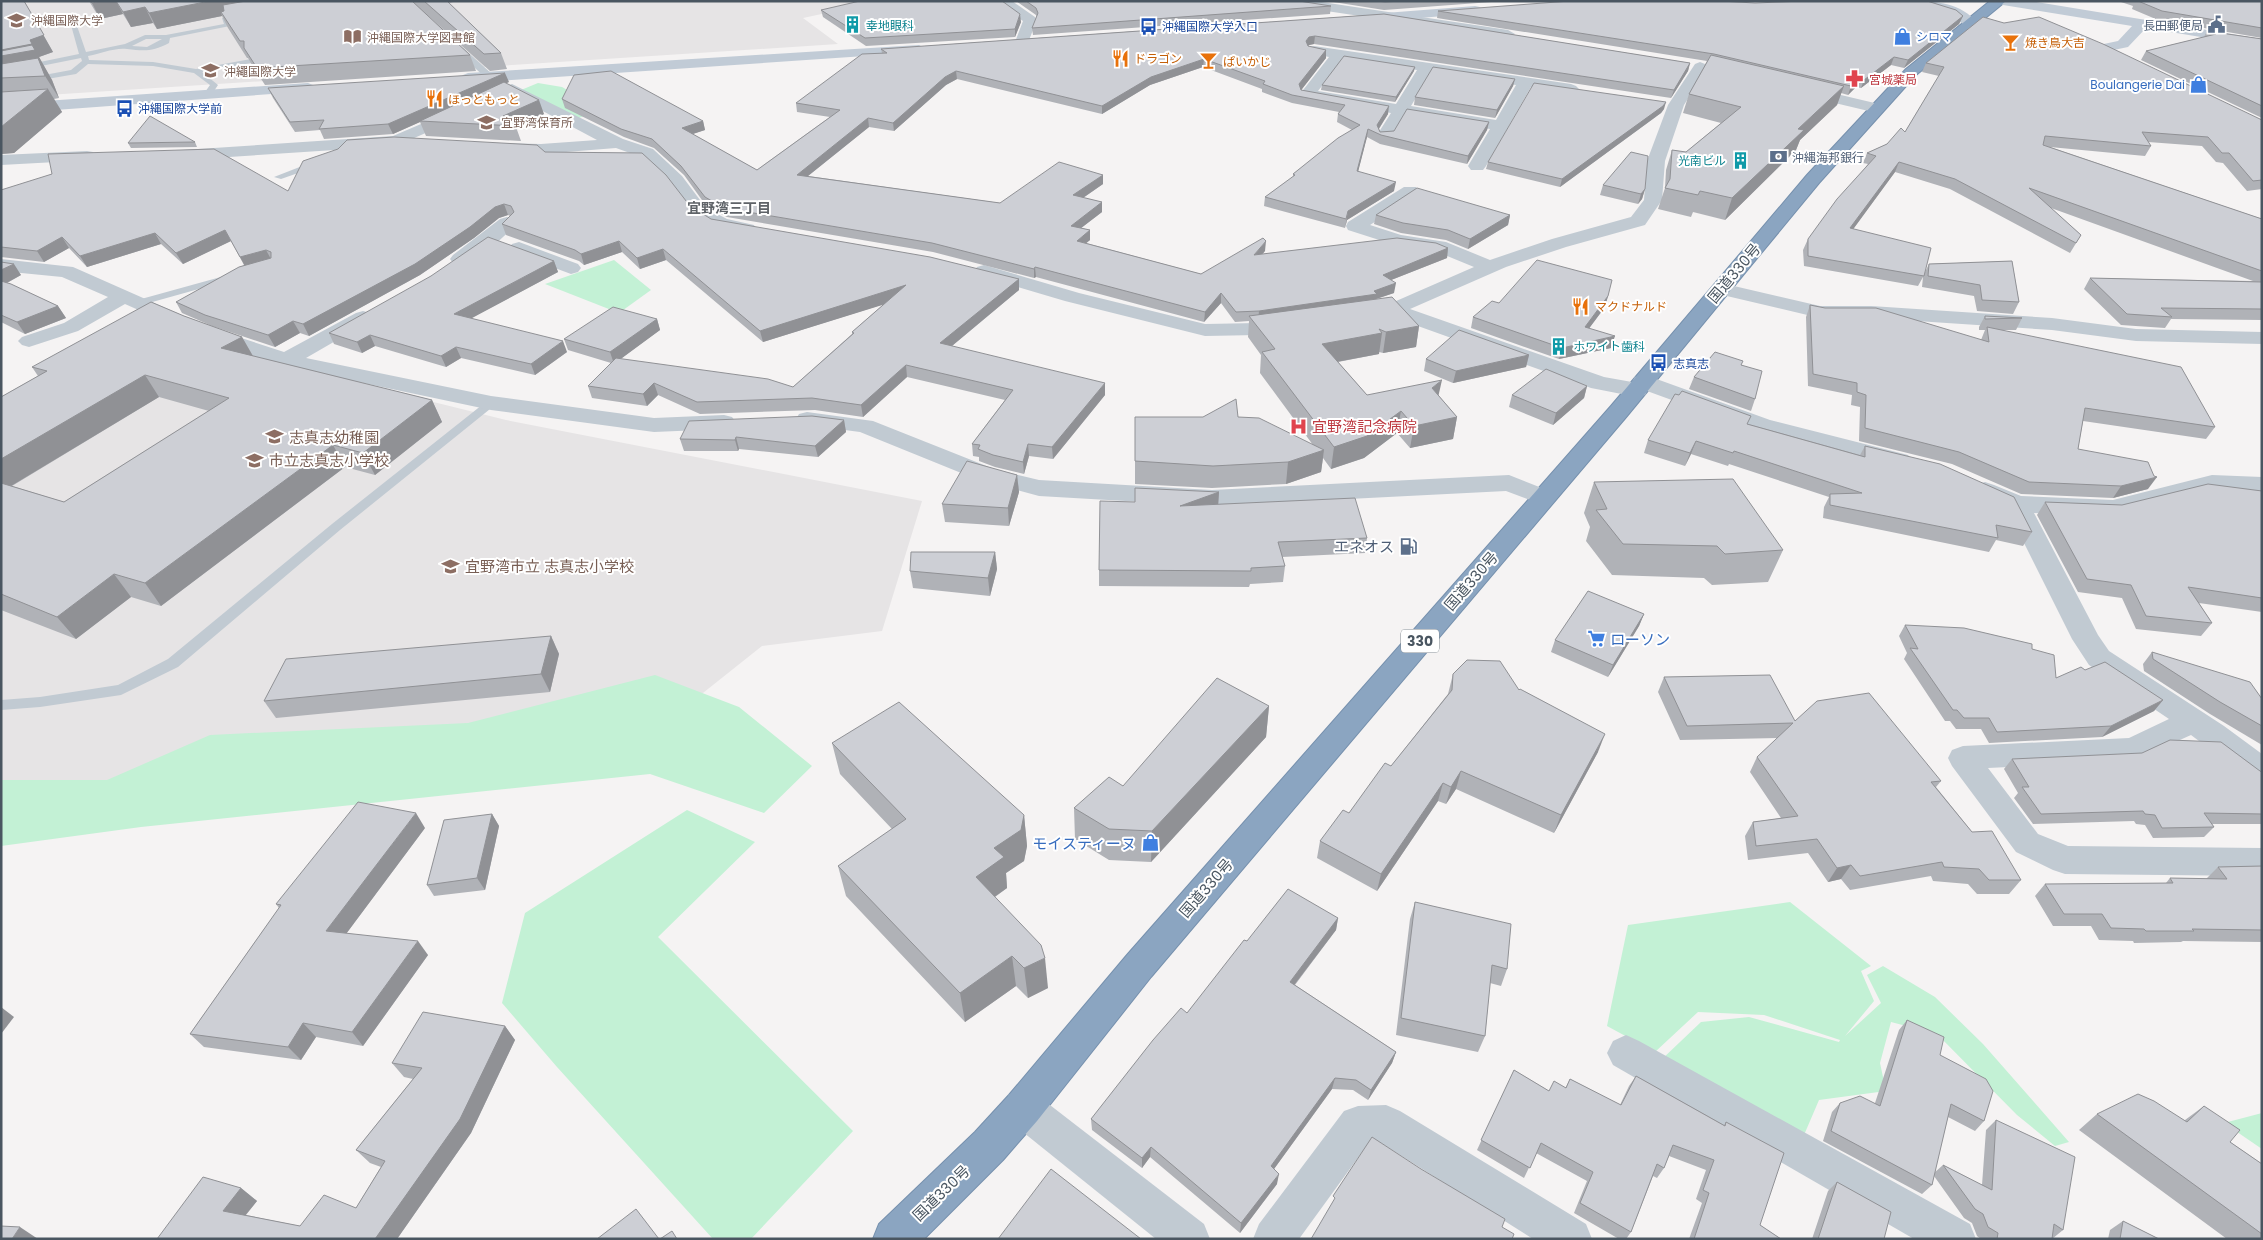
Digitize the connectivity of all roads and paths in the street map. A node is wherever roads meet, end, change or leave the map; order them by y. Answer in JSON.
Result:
{"nodes":[{"id":1,"x":1000,"y":1,"type":"edge"},
{"id":2,"x":1286,"y":1,"type":"edge"},
{"id":3,"x":1920,"y":1,"type":"edge"},
{"id":4,"x":2001,"y":1,"type":"edge"},
{"id":5,"x":1493,"y":9,"type":"edge"},
{"id":6,"x":242,"y":16,"type":"edge"},
{"id":7,"x":1384,"y":17,"type":"junction"},
{"id":8,"x":1325,"y":21,"type":"edge"},
{"id":9,"x":1970,"y":23,"type":"junction"},
{"id":10,"x":2142,"y":24,"type":"junction"},
{"id":11,"x":73,"y":26,"type":"dead end"},
{"id":12,"x":1520,"y":36,"type":"edge"},
{"id":13,"x":166,"y":37,"type":"junction"},
{"id":14,"x":1042,"y":41,"type":"edge"},
{"id":15,"x":2088,"y":41,"type":"edge"},
{"id":16,"x":451,"y":42,"type":"edge"},
{"id":17,"x":2262,"y":43,"type":"edge"},
{"id":18,"x":127,"y":46,"type":"junction"},
{"id":19,"x":150,"y":48,"type":"junction"},
{"id":20,"x":932,"y":48,"type":"edge"},
{"id":21,"x":2104,"y":48,"type":"junction"},
{"id":22,"x":1314,"y":50,"type":"edge"},
{"id":23,"x":1339,"y":54,"type":"junction"},
{"id":24,"x":85,"y":59,"type":"junction"},
{"id":25,"x":2127,"y":59,"type":"edge"},
{"id":26,"x":248,"y":61,"type":"edge"},
{"id":27,"x":152,"y":64,"type":"junction"},
{"id":28,"x":1427,"y":67,"type":"junction"},
{"id":29,"x":1698,"y":67,"type":"edge"},
{"id":30,"x":196,"y":71,"type":"junction"},
{"id":31,"x":1,"y":72,"type":"edge"},
{"id":32,"x":543,"y":72,"type":"junction"},
{"id":33,"x":489,"y":76,"type":"junction"},
{"id":34,"x":450,"y":79,"type":"edge"},
{"id":35,"x":1526,"y":82,"type":"junction"},
{"id":36,"x":5,"y":84,"type":"edge"},
{"id":37,"x":324,"y":87,"type":"edge"},
{"id":38,"x":1786,"y":87,"type":"edge"},
{"id":39,"x":512,"y":89,"type":"junction"},
{"id":40,"x":1582,"y":91,"type":"edge"},
{"id":41,"x":1,"y":94,"type":"edge"},
{"id":42,"x":207,"y":95,"type":"junction"},
{"id":43,"x":494,"y":97,"type":"edge"},
{"id":44,"x":1657,"y":102,"type":"edge"},
{"id":45,"x":1676,"y":105,"type":"junction"},
{"id":46,"x":1877,"y":108,"type":"junction"},
{"id":47,"x":1,"y":109,"type":"edge"},
{"id":48,"x":468,"y":109,"type":"edge"},
{"id":49,"x":1401,"y":110,"type":"junction"},
{"id":50,"x":1500,"y":126,"type":"junction"},
{"id":51,"x":1385,"y":135,"type":"edge"},
{"id":52,"x":396,"y":141,"type":"junction"},
{"id":53,"x":435,"y":143,"type":"edge"},
{"id":54,"x":618,"y":143,"type":"junction"},
{"id":55,"x":493,"y":146,"type":"edge"},
{"id":56,"x":167,"y":155,"type":"edge"},
{"id":57,"x":101,"y":156,"type":"edge"},
{"id":58,"x":1,"y":160,"type":"edge"},
{"id":59,"x":322,"y":162,"type":"edge"},
{"id":60,"x":1477,"y":166,"type":"dead end"},
{"id":61,"x":278,"y":177,"type":"dead end"},
{"id":62,"x":1410,"y":190,"type":"edge"},
{"id":63,"x":507,"y":223,"type":"edge"},
{"id":64,"x":769,"y":233,"type":"edge"},
{"id":65,"x":490,"y":238,"type":"junction"},
{"id":66,"x":1,"y":265,"type":"edge"},
{"id":67,"x":1491,"y":267,"type":"junction"},
{"id":68,"x":571,"y":268,"type":"dead end"},
{"id":69,"x":967,"y":268,"type":"edge"},
{"id":70,"x":444,"y":271,"type":"edge"},
{"id":71,"x":243,"y":274,"type":"edge"},
{"id":72,"x":1721,"y":288,"type":"junction"},
{"id":73,"x":131,"y":300,"type":"junction"},
{"id":74,"x":378,"y":310,"type":"edge"},
{"id":75,"x":1392,"y":310,"type":"junction"},
{"id":76,"x":1346,"y":317,"type":"edge"},
{"id":77,"x":1302,"y":323,"type":"edge"},
{"id":78,"x":2262,"y":338,"type":"edge"},
{"id":79,"x":29,"y":341,"type":"dead end"},
{"id":80,"x":286,"y":360,"type":"junction"},
{"id":81,"x":1640,"y":386,"type":"junction"},
{"id":82,"x":491,"y":403,"type":"junction"},
{"id":83,"x":787,"y":420,"type":"edge"},
{"id":84,"x":749,"y":422,"type":"edge"},
{"id":85,"x":1923,"y":466,"type":"edge"},
{"id":86,"x":1967,"y":482,"type":"edge"},
{"id":87,"x":2262,"y":485,"type":"edge"},
{"id":88,"x":1543,"y":497,"type":"junction"},
{"id":89,"x":2017,"y":504,"type":"junction"},
{"id":90,"x":1,"y":705,"type":"edge"},
{"id":91,"x":2193,"y":721,"type":"junction"},
{"id":92,"x":2262,"y":771,"type":"edge"},
{"id":93,"x":2262,"y":862,"type":"edge"},
{"id":94,"x":1626,"y":1053,"type":"dead end"},
{"id":95,"x":1023,"y":1108,"type":"junction"},
{"id":96,"x":1951,"y":1238,"type":"edge"},
{"id":97,"x":894,"y":1239,"type":"edge"},
{"id":98,"x":1189,"y":1239,"type":"edge"},
{"id":99,"x":1274,"y":1239,"type":"edge"},
{"id":100,"x":1570,"y":1239,"type":"edge"}],
"edges":[{"from":1,"to":14,"type":"street"},
{"from":2,"to":7,"type":"street"},
{"from":3,"to":9,"type":"street"},
{"from":4,"to":9,"type":"highway","name":"国道330号","number":"330"},
{"from":4,"to":10,"type":"street"},
{"from":5,"to":7,"type":"street"},
{"from":6,"to":13,"type":"lane"},
{"from":7,"to":8,"type":"street"},
{"from":7,"to":12,"type":"street"},
{"from":9,"to":46,"type":"highway","name":"国道330号","number":"330"},
{"from":10,"to":17,"type":"street"},
{"from":10,"to":21,"type":"street"},
{"from":11,"to":24,"type":"lane"},
{"from":13,"to":18,"type":"lane"},
{"from":13,"to":19,"type":"lane"},
{"from":15,"to":21,"type":"street"},
{"from":16,"to":33,"type":"lane"},
{"from":18,"to":19,"type":"lane"},
{"from":18,"to":24,"type":"lane"},
{"from":19,"to":27,"type":"lane"},
{"from":20,"to":32,"type":"street"},
{"from":21,"to":25,"type":"street"},
{"from":22,"to":23,"type":"street"},
{"from":23,"to":28,"type":"street"},
{"from":23,"to":49,"type":"street"},
{"from":24,"to":27,"type":"lane"},
{"from":24,"to":31,"type":"lane"},
{"from":24,"to":36,"type":"lane"},
{"from":26,"to":30,"type":"lane"},
{"from":27,"to":30,"type":"lane"},
{"from":28,"to":35,"type":"street"},
{"from":28,"to":49,"type":"street"},
{"from":29,"to":45,"type":"street"},
{"from":30,"to":42,"type":"lane"},
{"from":32,"to":33,"type":"street"},
{"from":32,"to":39,"type":"street"},
{"from":33,"to":34,"type":"street"},
{"from":35,"to":40,"type":"street"},
{"from":35,"to":50,"type":"street"},
{"from":36,"to":41,"type":"lane"},
{"from":37,"to":42,"type":"street"},
{"from":38,"to":46,"type":"street"},
{"from":39,"to":43,"type":"street"},
{"from":39,"to":54,"type":"street"},
{"from":42,"to":47,"type":"street"},
{"from":44,"to":45,"type":"street"},
{"from":45,"to":67,"type":"street"},
{"from":46,"to":72,"type":"highway","name":"国道330号","number":"330"},
{"from":48,"to":52,"type":"street"},
{"from":49,"to":50,"type":"street"},
{"from":49,"to":51,"type":"street"},
{"from":50,"to":60,"type":"street"},
{"from":52,"to":53,"type":"street"},
{"from":52,"to":56,"type":"street"},
{"from":54,"to":55,"type":"street"},
{"from":54,"to":64,"type":"street"},
{"from":57,"to":58,"type":"street"},
{"from":59,"to":61,"type":"lane"},
{"from":62,"to":67,"type":"street"},
{"from":63,"to":65,"type":"street"},
{"from":65,"to":68,"type":"street"},
{"from":65,"to":70,"type":"street"},
{"from":66,"to":73,"type":"street"},
{"from":67,"to":75,"type":"street"},
{"from":69,"to":77,"type":"street"},
{"from":71,"to":73,"type":"lane"},
{"from":72,"to":78,"type":"street"},
{"from":72,"to":81,"type":"highway","name":"国道330号","number":"330"},
{"from":73,"to":79,"type":"street"},
{"from":73,"to":80,"type":"street"},
{"from":74,"to":80,"type":"street"},
{"from":75,"to":76,"type":"street"},
{"from":75,"to":81,"type":"street"},
{"from":80,"to":82,"type":"street"},
{"from":81,"to":85,"type":"street"},
{"from":81,"to":88,"type":"highway","name":"国道330号","number":"330"},
{"from":82,"to":84,"type":"street"},
{"from":82,"to":90,"type":"lane"},
{"from":83,"to":88,"type":"street"},
{"from":86,"to":89,"type":"street"},
{"from":87,"to":89,"type":"street"},
{"from":88,"to":95,"type":"highway","name":"国道330号","number":"330"},
{"from":89,"to":91,"type":"street"},
{"from":91,"to":92,"type":"street"},
{"from":91,"to":93,"type":"street"},
{"from":94,"to":96,"type":"street"},
{"from":95,"to":97,"type":"highway","name":"国道330号","number":"330"},
{"from":95,"to":98,"type":"street"},
{"from":99,"to":100,"type":"street"}]}
